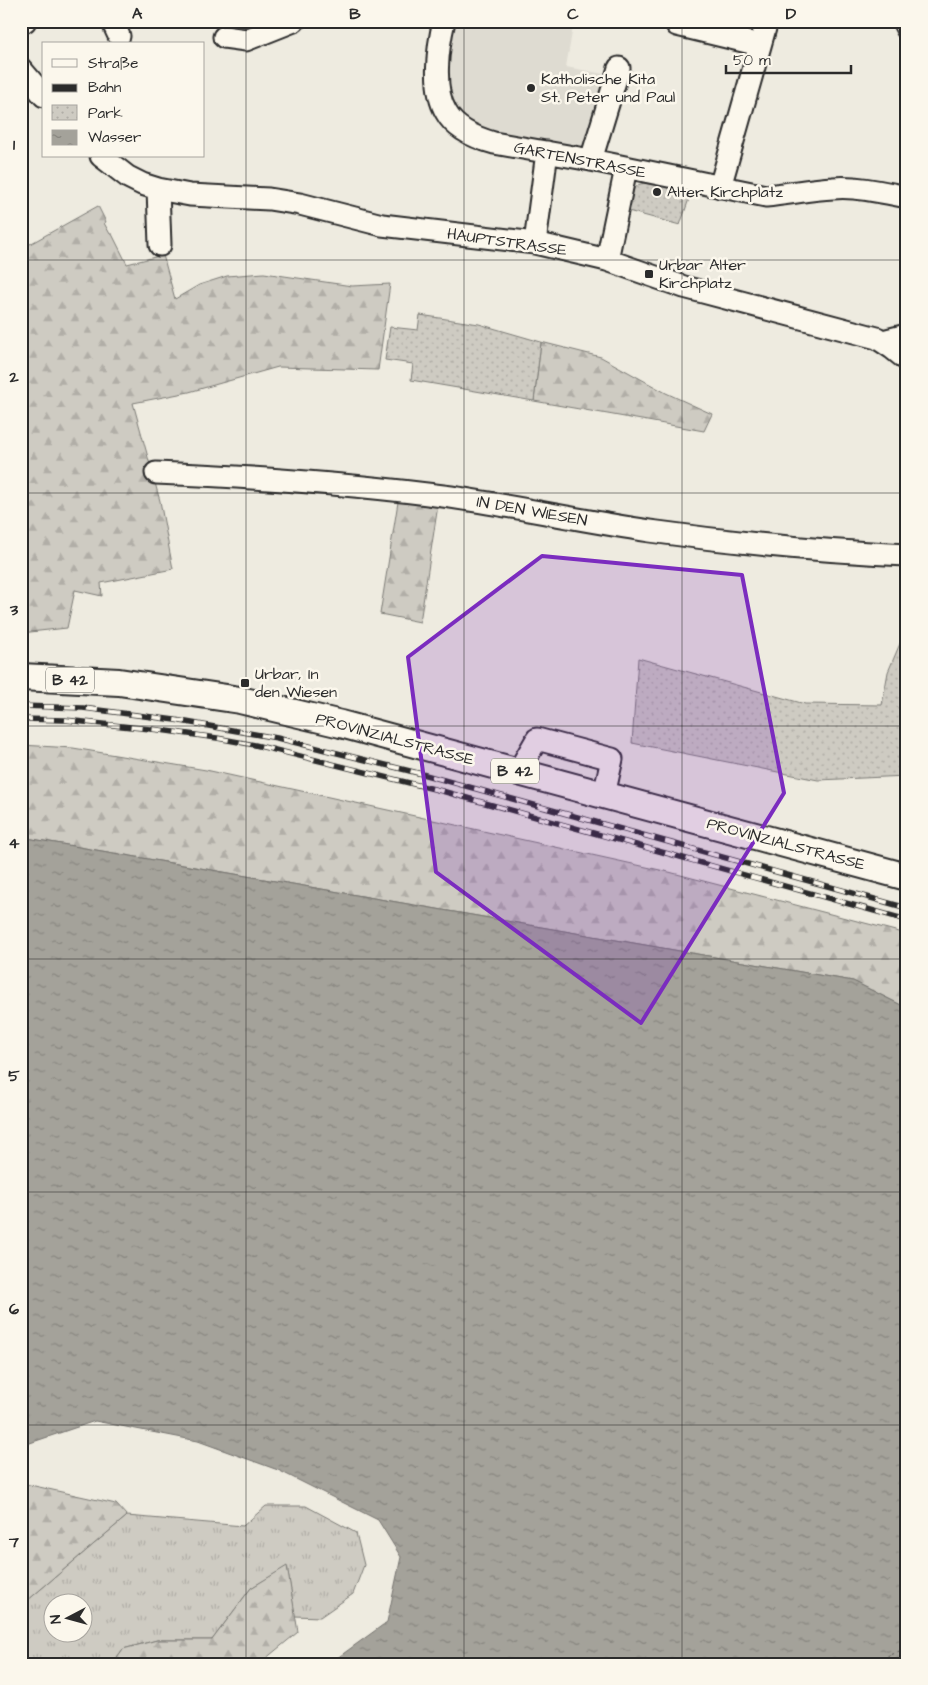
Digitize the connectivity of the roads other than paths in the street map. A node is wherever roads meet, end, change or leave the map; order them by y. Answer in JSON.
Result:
{"nodes":[{"id":1,"x":25,"y":21,"type":"edge"},
{"id":2,"x":294,"y":21,"type":"edge"},
{"id":3,"x":444,"y":21,"type":"edge"},
{"id":4,"x":767,"y":21,"type":"edge"},
{"id":5,"x":903,"y":21,"type":"edge"},
{"id":6,"x":21,"y":23,"type":"edge"},
{"id":7,"x":677,"y":25,"type":"dead end"},
{"id":8,"x":907,"y":29,"type":"edge"},
{"id":9,"x":224,"y":37,"type":"dead end"},
{"id":10,"x":760,"y":45,"type":"junction"},
{"id":11,"x":619,"y":68,"type":"dead end"},
{"id":12,"x":21,"y":70,"type":"edge"},
{"id":13,"x":42,"y":94,"type":"edge"},
{"id":14,"x":547,"y":152,"type":"junction"},
{"id":15,"x":104,"y":158,"type":"edge"},
{"id":16,"x":591,"y":160,"type":"junction"},
{"id":17,"x":626,"y":168,"type":"junction"},
{"id":18,"x":720,"y":187,"type":"junction"},
{"id":19,"x":158,"y":189,"type":"junction"},
{"id":20,"x":907,"y":197,"type":"edge"},
{"id":21,"x":535,"y":243,"type":"junction"},
{"id":22,"x":160,"y":246,"type":"dead end"},
{"id":23,"x":607,"y":260,"type":"junction"},
{"id":24,"x":907,"y":335,"type":"edge"},
{"id":25,"x":883,"y":341,"type":"junction"},
{"id":26,"x":907,"y":360,"type":"edge"},
{"id":27,"x":156,"y":473,"type":"dead end"},
{"id":28,"x":907,"y":555,"type":"edge"},
{"id":29,"x":21,"y":677,"type":"edge"},
{"id":30,"x":518,"y":772,"type":"junction"},
{"id":31,"x":604,"y":795,"type":"junction"},
{"id":32,"x":907,"y":877,"type":"edge"}],
"edges":[{"from":1,"to":6,"type":"street"},
{"from":2,"to":9,"type":"street"},
{"from":3,"to":14,"type":"street","name":"GARTENSTRASSE"},
{"from":4,"to":10,"type":"street"},
{"from":5,"to":8,"type":"street"},
{"from":7,"to":10,"type":"street"},
{"from":10,"to":18,"type":"street"},
{"from":11,"to":16,"type":"street"},
{"from":12,"to":13,"type":"street"},
{"from":14,"to":16,"type":"street","name":"GARTENSTRASSE"},
{"from":14,"to":21,"type":"street"},
{"from":15,"to":19,"type":"street","name":"HAUPTSTRASSE"},
{"from":16,"to":17,"type":"street","name":"GARTENSTRASSE"},
{"from":17,"to":18,"type":"street","name":"GARTENSTRASSE"},
{"from":17,"to":23,"type":"street"},
{"from":18,"to":20,"type":"street","name":"GARTENSTRASSE"},
{"from":19,"to":21,"type":"street","name":"HAUPTSTRASSE"},
{"from":19,"to":22,"type":"street"},
{"from":21,"to":23,"type":"street","name":"HAUPTSTRASSE"},
{"from":23,"to":25,"type":"street","name":"HAUPTSTRASSE"},
{"from":24,"to":25,"type":"street"},
{"from":25,"to":26,"type":"street","name":"HAUPTSTRASSE"},
{"from":27,"to":28,"type":"street","name":"IN DEN WIESEN"},
{"from":29,"to":30,"type":"main road","name":"PROVINZIALSTRASSE","number":"B 42"},
{"from":30,"to":31,"type":"main road","name":"PROVINZIALSTRASSE","number":"B 42"},
{"from":30,"to":31,"type":"street"},
{"from":31,"to":32,"type":"main road","name":"PROVINZIALSTRASSE","number":"B 42"}]}
